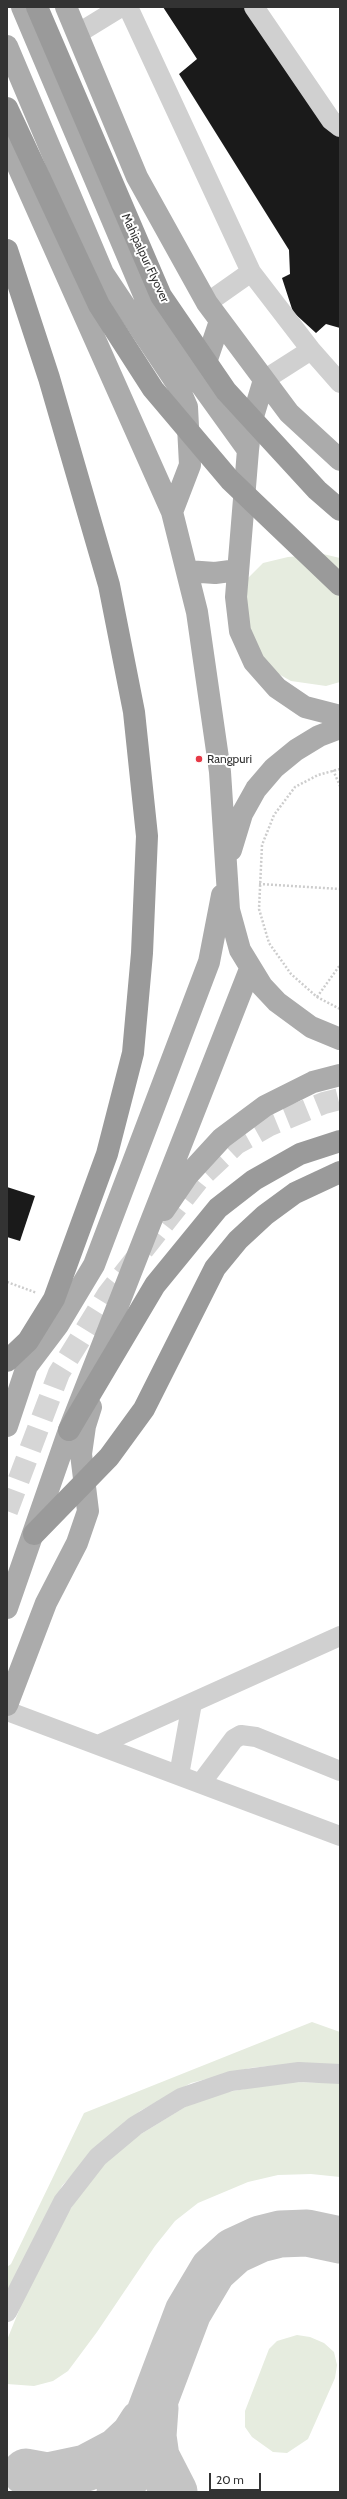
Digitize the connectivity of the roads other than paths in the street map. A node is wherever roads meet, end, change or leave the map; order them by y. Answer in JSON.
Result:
{"nodes":[{"id":1,"x":22,"y":7,"type":"edge"},
{"id":2,"x":37,"y":7,"type":"edge"},
{"id":3,"x":66,"y":7,"type":"edge"},
{"id":4,"x":121,"y":7,"type":"edge"},
{"id":5,"x":128,"y":7,"type":"edge"},
{"id":6,"x":254,"y":7,"type":"edge"},
{"id":7,"x":77,"y":34,"type":"junction"},
{"id":8,"x":7,"y":46,"type":"edge"},
{"id":9,"x":7,"y":108,"type":"edge"},
{"id":10,"x":340,"y":127,"type":"edge"},
{"id":11,"x":7,"y":142,"type":"edge"},
{"id":12,"x":7,"y":250,"type":"edge"},
{"id":13,"x":251,"y":272,"type":"junction"},
{"id":14,"x":207,"y":303,"type":"junction"},
{"id":15,"x":220,"y":321,"type":"junction"},
{"id":16,"x":311,"y":350,"type":"junction"},
{"id":17,"x":264,"y":380,"type":"junction"},
{"id":18,"x":340,"y":383,"type":"edge"},
{"id":19,"x":199,"y":384,"type":"junction"},
{"id":20,"x":248,"y":450,"type":"junction"},
{"id":21,"x":340,"y":460,"type":"edge"},
{"id":22,"x":340,"y":510,"type":"edge"},
{"id":23,"x":172,"y":512,"type":"junction"},
{"id":24,"x":238,"y":570,"type":"junction"},
{"id":25,"x":187,"y":571,"type":"junction"},
{"id":26,"x":340,"y":585,"type":"edge"},
{"id":27,"x":340,"y":716,"type":"edge"},
{"id":28,"x":340,"y":728,"type":"edge"},
{"id":29,"x":227,"y":867,"type":"junction"},
{"id":30,"x":250,"y":969,"type":"junction"},
{"id":31,"x":340,"y":1039,"type":"edge"},
{"id":32,"x":340,"y":1074,"type":"edge"},
{"id":33,"x":340,"y":1141,"type":"edge"},
{"id":34,"x":340,"y":1172,"type":"edge"},
{"id":35,"x":140,"y":1248,"type":"junction"},
{"id":36,"x":12,"y":1380,"type":"edge"},
{"id":37,"x":100,"y":1381,"type":"junction"},
{"id":38,"x":7,"y":1426,"type":"edge"},
{"id":39,"x":69,"y":1430,"type":"junction"},
{"id":40,"x":85,"y":1482,"type":"junction"},
{"id":41,"x":34,"y":1534,"type":"junction"},
{"id":42,"x":7,"y":1608,"type":"edge"},
{"id":43,"x":340,"y":1636,"type":"edge"},
{"id":44,"x":192,"y":1703,"type":"junction"},
{"id":45,"x":7,"y":1705,"type":"edge"},
{"id":46,"x":7,"y":1711,"type":"edge"},
{"id":47,"x":98,"y":1745,"type":"junction"},
{"id":48,"x":340,"y":1771,"type":"edge"},
{"id":49,"x":179,"y":1775,"type":"junction"},
{"id":50,"x":201,"y":1783,"type":"junction"},
{"id":51,"x":340,"y":1836,"type":"edge"},
{"id":52,"x":340,"y":2074,"type":"edge"},
{"id":53,"x":7,"y":2312,"type":"edge"}],
"edges":[{"from":1,"to":19,"type":"main road"},
{"from":2,"to":22,"type":"highway","name":"Mahipalpur Flyover","bridge":true},
{"from":3,"to":7,"type":"main road"},
{"from":4,"to":7,"type":"street"},
{"from":5,"to":13,"type":"street"},
{"from":6,"to":10,"type":"street"},
{"from":7,"to":14,"type":"main road"},
{"from":8,"to":23,"type":"main road"},
{"from":9,"to":26,"type":"highway","bridge":true},
{"from":11,"to":23,"type":"main road"},
{"from":12,"to":36,"type":"highway"},
{"from":13,"to":14,"type":"street"},
{"from":13,"to":16,"type":"street"},
{"from":14,"to":15,"type":"main road"},
{"from":15,"to":17,"type":"main road"},
{"from":15,"to":19,"type":"main road"},
{"from":16,"to":17,"type":"street"},
{"from":16,"to":18,"type":"street"},
{"from":17,"to":20,"type":"main road"},
{"from":17,"to":21,"type":"main road"},
{"from":19,"to":20,"type":"main road"},
{"from":20,"to":24,"type":"main road"},
{"from":23,"to":25,"type":"main road"},
{"from":24,"to":25,"type":"main road"},
{"from":24,"to":27,"type":"main road"},
{"from":25,"to":29,"type":"main road"},
{"from":28,"to":29,"type":"main road"},
{"from":29,"to":30,"type":"main road"},
{"from":29,"to":36,"type":"main road"},
{"from":30,"to":31,"type":"main road"},
{"from":30,"to":35,"type":"main road"},
{"from":32,"to":35,"type":"main road"},
{"from":33,"to":37,"type":"highway"},
{"from":34,"to":40,"type":"highway"},
{"from":35,"to":39,"type":"main road"},
{"from":36,"to":38,"type":"main road"},
{"from":37,"to":39,"type":"highway"},
{"from":37,"to":40,"type":"main road"},
{"from":39,"to":41,"type":"main road"},
{"from":40,"to":41,"type":"highway"},
{"from":40,"to":45,"type":"main road"},
{"from":41,"to":42,"type":"main road"},
{"from":43,"to":44,"type":"street"},
{"from":44,"to":47,"type":"street"},
{"from":44,"to":49,"type":"street"},
{"from":46,"to":47,"type":"street"},
{"from":47,"to":49,"type":"street"},
{"from":48,"to":50,"type":"street"},
{"from":49,"to":50,"type":"street"},
{"from":50,"to":51,"type":"street"},
{"from":52,"to":53,"type":"street"}]}
